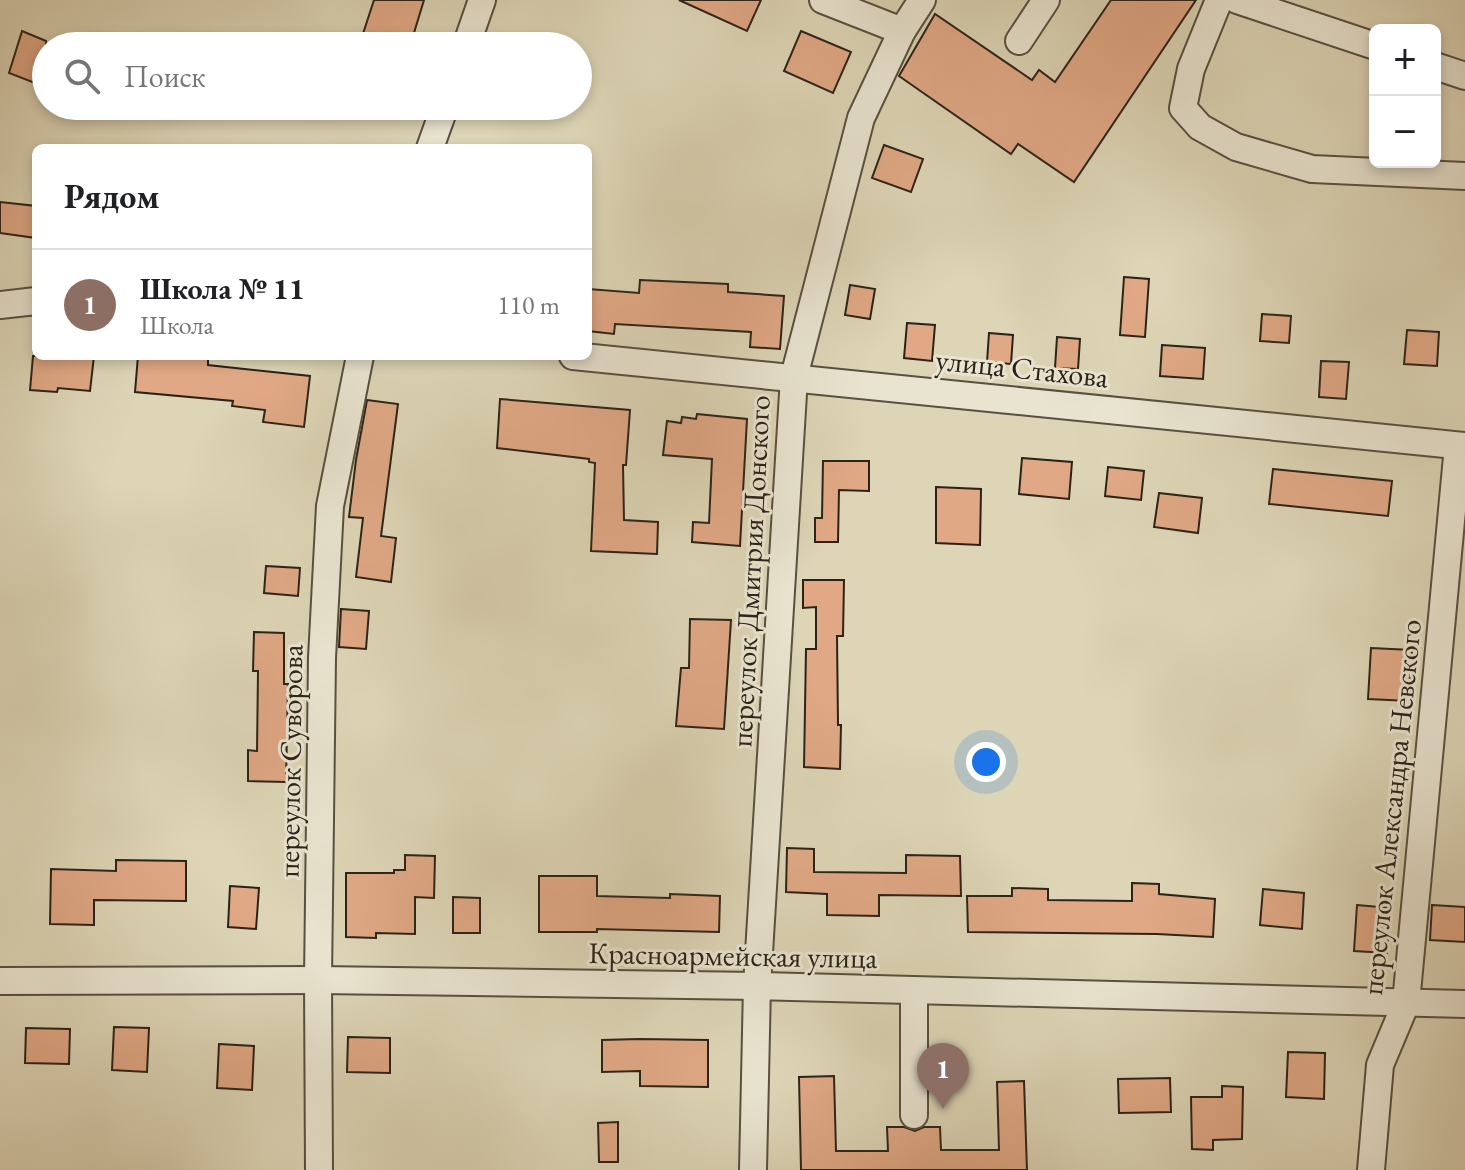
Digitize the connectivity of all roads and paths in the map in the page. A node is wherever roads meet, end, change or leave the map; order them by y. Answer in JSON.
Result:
{"nodes":[{"id":1,"x":482,"y":0,"type":"edge"},
{"id":2,"x":823,"y":0,"type":"edge"},
{"id":3,"x":922,"y":0,"type":"edge"},
{"id":4,"x":1046,"y":0,"type":"edge"},
{"id":5,"x":1219,"y":0,"type":"edge"},
{"id":6,"x":1237,"y":0,"type":"edge"},
{"id":7,"x":902,"y":31,"type":"junction"},
{"id":8,"x":471,"y":32,"type":"edge"},
{"id":9,"x":1019,"y":41,"type":"dead end"},
{"id":10,"x":1369,"y":44,"type":"edge"},
{"id":11,"x":1441,"y":68,"type":"edge"},
{"id":12,"x":1465,"y":76,"type":"edge"},
{"id":13,"x":440,"y":120,"type":"edge"},
{"id":14,"x":431,"y":144,"type":"edge"},
{"id":15,"x":1465,"y":176,"type":"edge"},
{"id":16,"x":32,"y":301,"type":"edge"},
{"id":17,"x":0,"y":305,"type":"edge"},
{"id":18,"x":592,"y":358,"type":"edge"},
{"id":19,"x":359,"y":360,"type":"edge"},
{"id":20,"x":794,"y":377,"type":"junction"},
{"id":21,"x":1462,"y":446,"type":"edge"},
{"id":22,"x":318,"y":980,"type":"junction"},
{"id":23,"x":0,"y":981,"type":"edge"},
{"id":24,"x":757,"y":986,"type":"junction"},
{"id":25,"x":914,"y":991,"type":"junction"},
{"id":26,"x":1406,"y":1003,"type":"junction"},
{"id":27,"x":1465,"y":1004,"type":"edge"},
{"id":28,"x":914,"y":1115,"type":"dead end"},
{"id":29,"x":319,"y":1170,"type":"edge"},
{"id":30,"x":753,"y":1170,"type":"edge"},
{"id":31,"x":1371,"y":1170,"type":"edge"}],
"edges":[{"from":1,"to":8,"type":"street"},
{"from":2,"to":7,"type":"street"},
{"from":3,"to":7,"type":"street","name":"переулок Дмитрия Донского"},
{"from":4,"to":9,"type":"street"},
{"from":5,"to":15,"type":"street"},
{"from":6,"to":10,"type":"street"},
{"from":7,"to":20,"type":"street","name":"переулок Дмитрия Донского"},
{"from":11,"to":12,"type":"street"},
{"from":13,"to":14,"type":"street"},
{"from":16,"to":17,"type":"street"},
{"from":18,"to":20,"type":"street","name":"улица Стахова"},
{"from":19,"to":22,"type":"street","name":"переулок Суворова"},
{"from":20,"to":21,"type":"street","name":"улица Стахова"},
{"from":20,"to":24,"type":"street","name":"переулок Дмитрия Донского"},
{"from":21,"to":26,"type":"street","name":"переулок Александра Невского"},
{"from":22,"to":23,"type":"street","name":"Красноармейская улица"},
{"from":22,"to":24,"type":"street","name":"Красноармейская улица"},
{"from":22,"to":29,"type":"street","name":"переулок Суворова"},
{"from":24,"to":25,"type":"street","name":"Красноармейская улица"},
{"from":24,"to":30,"type":"street","name":"переулок Дмитрия Донского"},
{"from":25,"to":26,"type":"street","name":"Красноармейская улица"},
{"from":25,"to":28,"type":"street"},
{"from":26,"to":27,"type":"street","name":"Красноармейская улица"},
{"from":26,"to":31,"type":"street","name":"переулок Александра Невского"}]}
